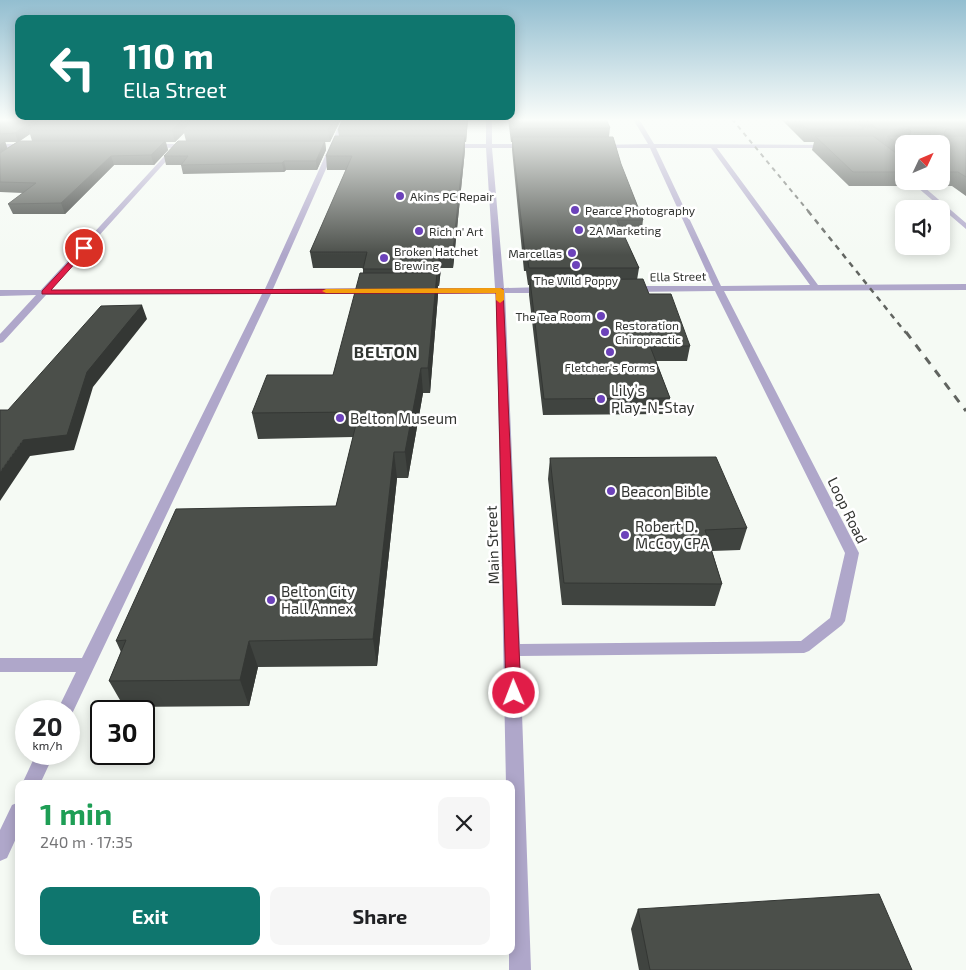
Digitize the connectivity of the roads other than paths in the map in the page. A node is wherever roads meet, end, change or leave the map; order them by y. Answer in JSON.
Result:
{"nodes":[{"id":1,"x":160,"y":164,"type":"edge"},
{"id":2,"x":324,"y":164,"type":"edge"},
{"id":3,"x":490,"y":164,"type":"edge"},
{"id":4,"x":660,"y":164,"type":"edge"},
{"id":5,"x":726,"y":164,"type":"edge"},
{"id":6,"x":923,"y":190,"type":"edge"},
{"id":7,"x":966,"y":227,"type":"edge"},
{"id":8,"x":966,"y":287,"type":"edge"},
{"id":9,"x":718,"y":288,"type":"junction"},
{"id":10,"x":816,"y":288,"type":"junction"},
{"id":11,"x":625,"y":289,"type":"edge"},
{"id":12,"x":500,"y":290,"type":"junction"},
{"id":13,"x":556,"y":290,"type":"edge"},
{"id":14,"x":268,"y":291,"type":"junction"},
{"id":15,"x":385,"y":291,"type":"edge"},
{"id":16,"x":415,"y":291,"type":"edge"},
{"id":17,"x":44,"y":292,"type":"junction"},
{"id":18,"x":0,"y":293,"type":"edge"},
{"id":19,"x":0,"y":340,"type":"edge"},
{"id":20,"x":512,"y":650,"type":"junction"},
{"id":21,"x":0,"y":665,"type":"edge"},
{"id":22,"x":86,"y":665,"type":"junction"},
{"id":23,"x":69,"y":700,"type":"edge"},
{"id":24,"x":40,"y":765,"type":"edge"},
{"id":25,"x":33,"y":780,"type":"edge"},
{"id":26,"x":15,"y":819,"type":"edge"},
{"id":27,"x":0,"y":851,"type":"edge"},
{"id":28,"x":520,"y":970,"type":"edge"}],
"edges":[{"from":1,"to":17,"type":"street"},
{"from":2,"to":14,"type":"street"},
{"from":3,"to":12,"type":"street","name":"Main Street"},
{"from":4,"to":9,"type":"street","name":"Loop Road"},
{"from":5,"to":10,"type":"street"},
{"from":6,"to":7,"type":"street"},
{"from":8,"to":10,"type":"street","name":"Ella Street"},
{"from":9,"to":10,"type":"street","name":"Ella Street"},
{"from":9,"to":11,"type":"street","name":"Ella Street"},
{"from":9,"to":20,"type":"street","name":"Loop Road"},
{"from":12,"to":13,"type":"street"},
{"from":12,"to":16,"type":"street"},
{"from":12,"to":20,"type":"street","name":"Main Street"},
{"from":14,"to":15,"type":"street"},
{"from":14,"to":17,"type":"street"},
{"from":14,"to":22,"type":"street"},
{"from":17,"to":18,"type":"street"},
{"from":17,"to":19,"type":"street"},
{"from":20,"to":28,"type":"street","name":"Main Street"},
{"from":21,"to":22,"type":"street"},
{"from":22,"to":23,"type":"street"},
{"from":24,"to":25,"type":"street"},
{"from":26,"to":27,"type":"street"}]}
